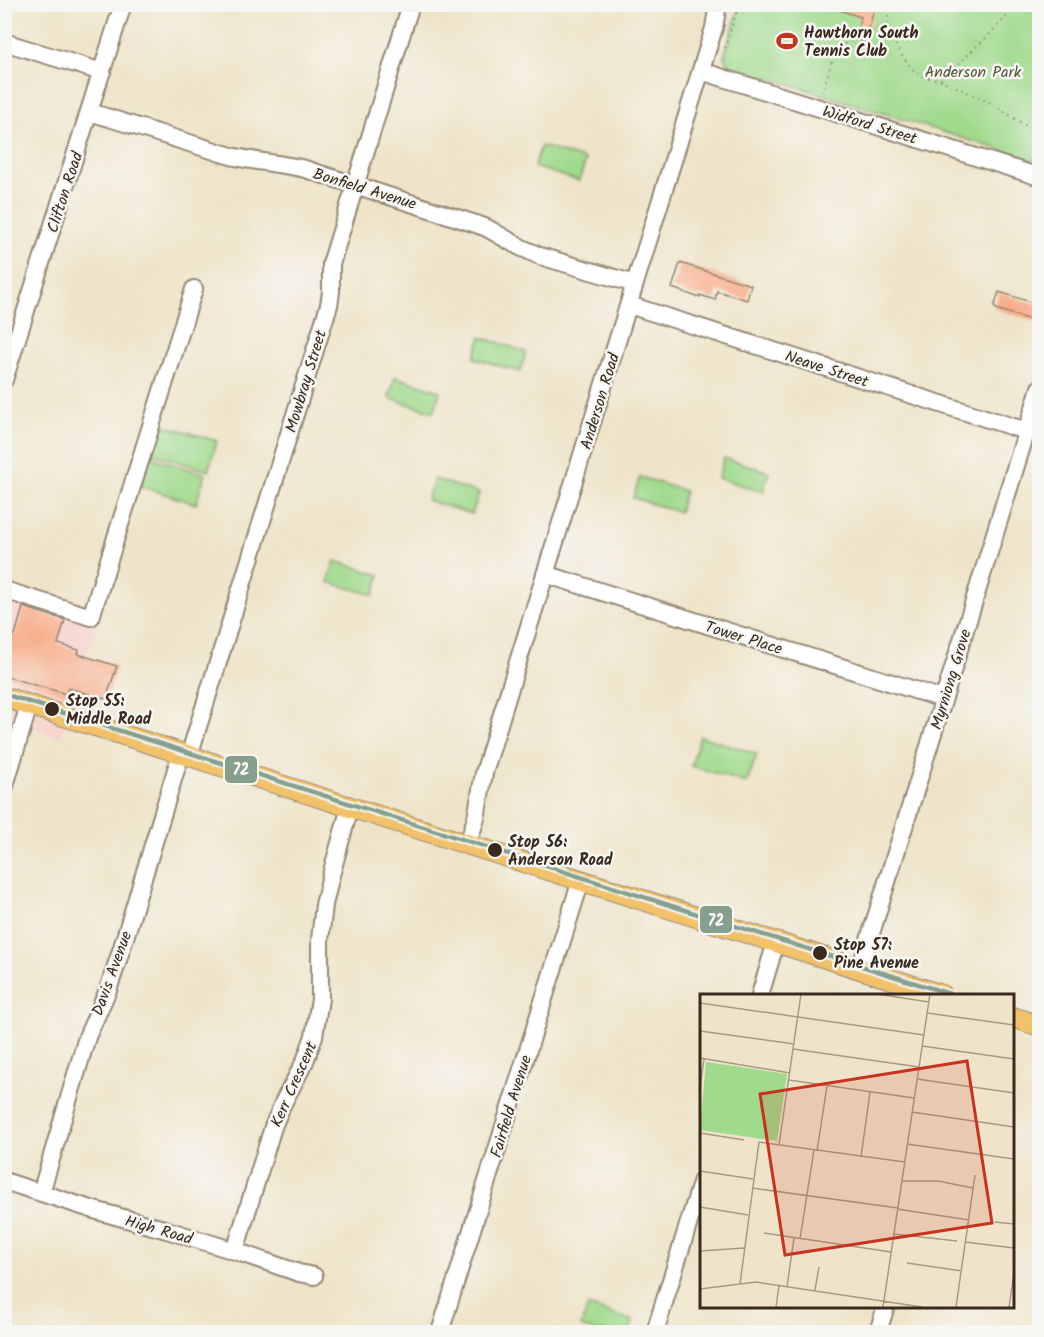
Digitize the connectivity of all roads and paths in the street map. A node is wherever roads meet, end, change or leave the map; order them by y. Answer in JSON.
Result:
{"nodes":[{"id":1,"x":123,"y":4,"type":"edge"},
{"id":2,"x":411,"y":4,"type":"edge"},
{"id":3,"x":718,"y":4,"type":"edge"},
{"id":4,"x":727,"y":4,"type":"edge"},
{"id":5,"x":739,"y":4,"type":"edge"},
{"id":6,"x":890,"y":4,"type":"edge"},
{"id":7,"x":1040,"y":8,"type":"edge"},
{"id":8,"x":888,"y":24,"type":"junction"},
{"id":9,"x":714,"y":28,"type":"junction"},
{"id":10,"x":4,"y":42,"type":"edge"},
{"id":11,"x":723,"y":54,"type":"dead end"},
{"id":12,"x":701,"y":71,"type":"junction"},
{"id":13,"x":102,"y":72,"type":"junction"},
{"id":14,"x":941,"y":80,"type":"junction"},
{"id":15,"x":822,"y":95,"type":"dead end"},
{"id":16,"x":90,"y":112,"type":"junction"},
{"id":17,"x":1040,"y":131,"type":"edge"},
{"id":18,"x":1040,"y":177,"type":"edge"},
{"id":19,"x":355,"y":185,"type":"junction"},
{"id":20,"x":635,"y":284,"type":"junction"},
{"id":21,"x":194,"y":289,"type":"dead end"},
{"id":22,"x":628,"y":305,"type":"junction"},
{"id":23,"x":4,"y":380,"type":"edge"},
{"id":24,"x":1040,"y":388,"type":"edge"},
{"id":25,"x":1026,"y":431,"type":"junction"},
{"id":26,"x":545,"y":574,"type":"junction"},
{"id":27,"x":4,"y":590,"type":"edge"},
{"id":28,"x":4,"y":697,"type":"edge"},
{"id":29,"x":943,"y":699,"type":"junction"},
{"id":30,"x":29,"y":705,"type":"junction"},
{"id":31,"x":185,"y":754,"type":"junction"},
{"id":32,"x":4,"y":789,"type":"edge"},
{"id":33,"x":350,"y":807,"type":"junction"},
{"id":34,"x":463,"y":843,"type":"junction"},
{"id":35,"x":581,"y":880,"type":"junction"},
{"id":36,"x":776,"y":942,"type":"junction"},
{"id":37,"x":860,"y":969,"type":"junction"},
{"id":38,"x":759,"y":994,"type":"edge"},
{"id":39,"x":939,"y":994,"type":"edge"},
{"id":40,"x":1014,"y":1018,"type":"edge"},
{"id":41,"x":1040,"y":1026,"type":"edge"},
{"id":42,"x":4,"y":1181,"type":"edge"},
{"id":43,"x":700,"y":1186,"type":"edge"},
{"id":44,"x":41,"y":1193,"type":"junction"},
{"id":45,"x":235,"y":1251,"type":"junction"},
{"id":46,"x":314,"y":1276,"type":"dead end"},
{"id":47,"x":885,"y":1307,"type":"edge"},
{"id":48,"x":440,"y":1332,"type":"edge"},
{"id":49,"x":655,"y":1332,"type":"edge"},
{"id":50,"x":878,"y":1332,"type":"edge"}],
"edges":[{"from":1,"to":13,"type":"street","name":"Clifton Road"},
{"from":2,"to":19,"type":"street","name":"Mowbray Street"},
{"from":3,"to":9,"type":"street","name":"Anderson Road"},
{"from":4,"to":9,"type":"street","name":"Anderson Road"},
{"from":5,"to":11,"type":"path"},
{"from":6,"to":8,"type":"path"},
{"from":7,"to":14,"type":"path"},
{"from":8,"to":14,"type":"path"},
{"from":8,"to":15,"type":"path"},
{"from":9,"to":12,"type":"street","name":"Anderson Road"},
{"from":10,"to":13,"type":"street"},
{"from":12,"to":18,"type":"street","name":"Widford Street"},
{"from":12,"to":20,"type":"street","name":"Anderson Road"},
{"from":13,"to":16,"type":"street","name":"Clifton Road"},
{"from":14,"to":17,"type":"path"},
{"from":16,"to":19,"type":"street","name":"Bonfield Avenue"},
{"from":16,"to":23,"type":"street","name":"Clifton Road"},
{"from":19,"to":20,"type":"street","name":"Bonfield Avenue"},
{"from":19,"to":31,"type":"street","name":"Mowbray Street"},
{"from":20,"to":22,"type":"street","name":"Anderson Road"},
{"from":21,"to":27,"type":"street"},
{"from":22,"to":25,"type":"street","name":"Neave Street"},
{"from":22,"to":26,"type":"street","name":"Anderson Road"},
{"from":24,"to":25,"type":"street","name":"Myrniong Grove"},
{"from":25,"to":29,"type":"street","name":"Myrniong Grove"},
{"from":26,"to":29,"type":"street","name":"Tower Place"},
{"from":26,"to":34,"type":"street","name":"Anderson Road"},
{"from":28,"to":30,"type":"main road"},
{"from":29,"to":37,"type":"street","name":"Myrniong Grove"},
{"from":30,"to":31,"type":"main road"},
{"from":30,"to":32,"type":"street"},
{"from":31,"to":33,"type":"main road"},
{"from":31,"to":44,"type":"street","name":"Davis Avenue"},
{"from":33,"to":34,"type":"main road"},
{"from":33,"to":45,"type":"street","name":"Kerr Crescent"},
{"from":34,"to":35,"type":"main road"},
{"from":35,"to":36,"type":"main road"},
{"from":35,"to":48,"type":"street","name":"Fairfield Avenue"},
{"from":36,"to":37,"type":"main road"},
{"from":36,"to":38,"type":"street"},
{"from":37,"to":39,"type":"main road"},
{"from":40,"to":41,"type":"main road"},
{"from":42,"to":44,"type":"street","name":"High Road"},
{"from":43,"to":49,"type":"street"},
{"from":44,"to":45,"type":"street","name":"High Road"},
{"from":45,"to":46,"type":"street","name":"High Road"},
{"from":47,"to":50,"type":"street"}]}
